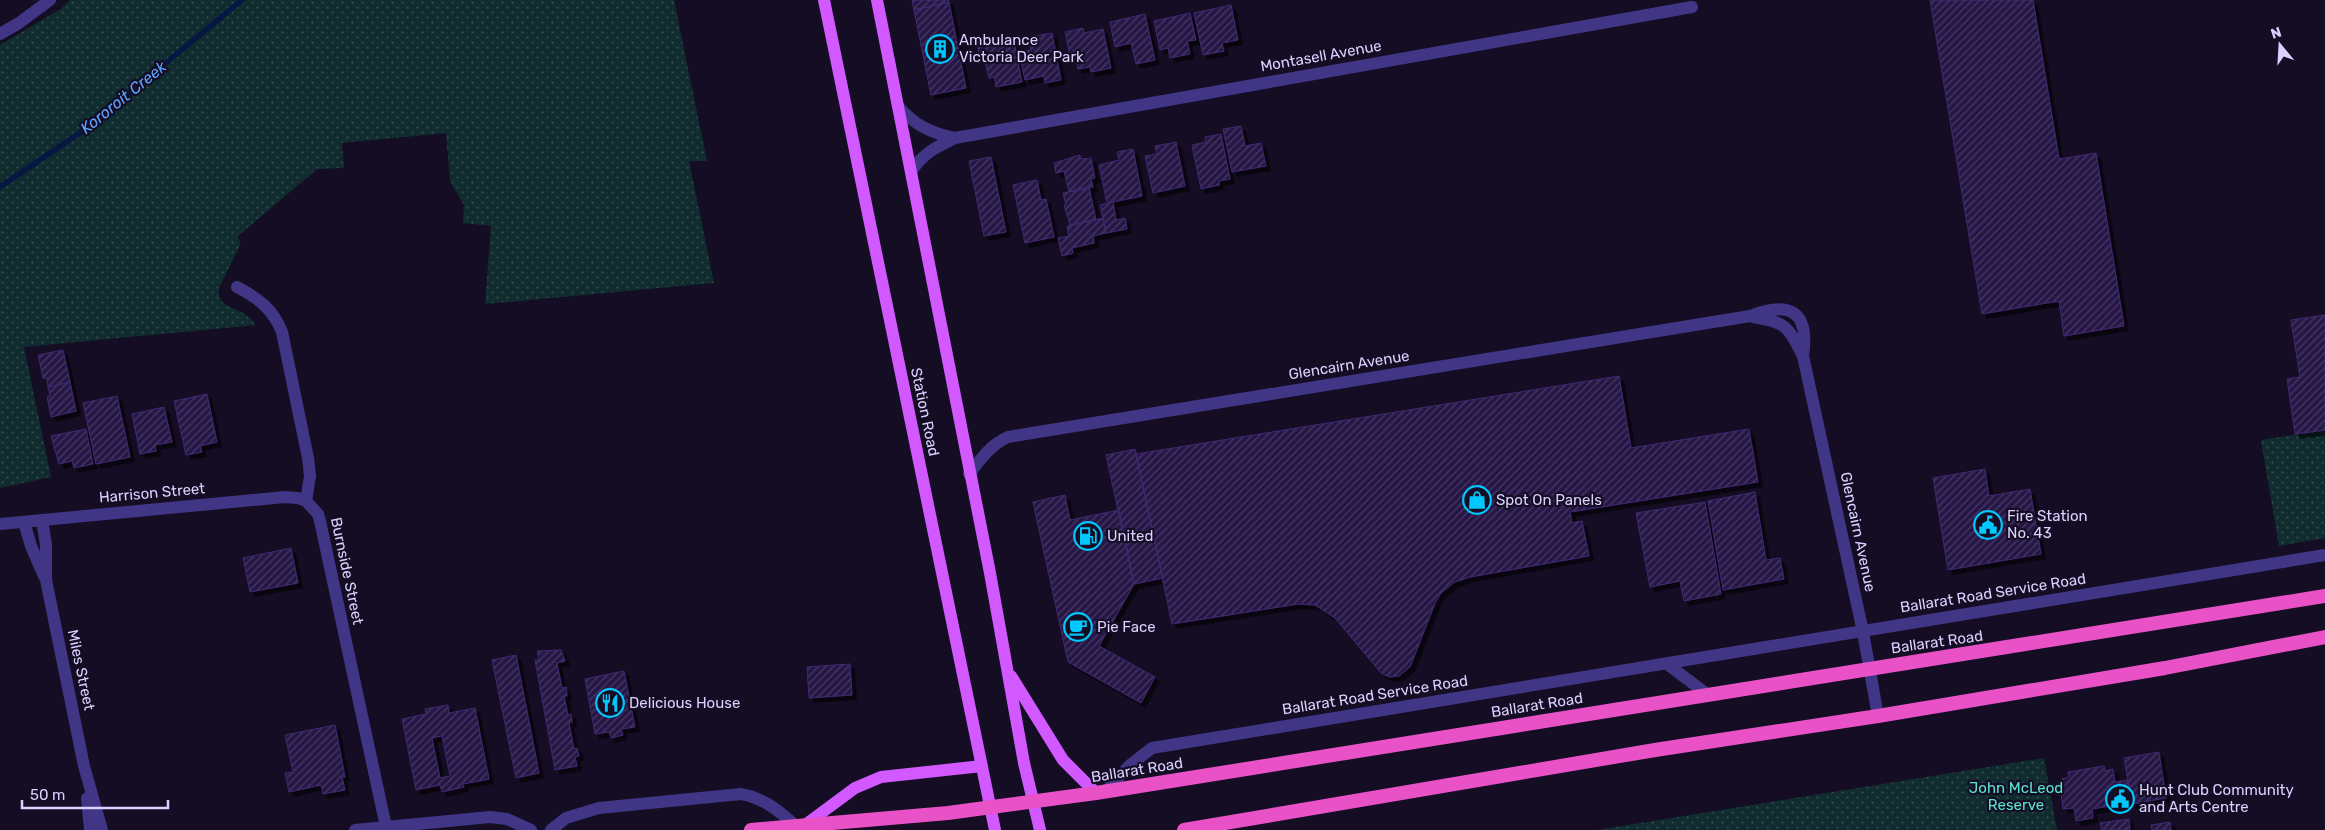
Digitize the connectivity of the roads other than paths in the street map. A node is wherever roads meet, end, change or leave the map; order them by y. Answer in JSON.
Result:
{"nodes":[{"id":1,"x":50,"y":0,"type":"edge"},
{"id":2,"x":824,"y":0,"type":"edge"},
{"id":3,"x":877,"y":0,"type":"edge"},
{"id":4,"x":1692,"y":7,"type":"dead end"},
{"id":5,"x":0,"y":34,"type":"edge"},
{"id":6,"x":898,"y":106,"type":"junction"},
{"id":7,"x":955,"y":138,"type":"junction"},
{"id":8,"x":911,"y":172,"type":"junction"},
{"id":9,"x":238,"y":287,"type":"dead end"},
{"id":10,"x":969,"y":474,"type":"junction"},
{"id":11,"x":306,"y":501,"type":"junction"},
{"id":12,"x":42,"y":520,"type":"junction"},
{"id":13,"x":24,"y":522,"type":"junction"},
{"id":14,"x":0,"y":524,"type":"edge"},
{"id":15,"x":2325,"y":555,"type":"edge"},
{"id":16,"x":46,"y":580,"type":"junction"},
{"id":17,"x":2325,"y":596,"type":"edge"},
{"id":18,"x":1863,"y":632,"type":"junction"},
{"id":19,"x":2325,"y":637,"type":"edge"},
{"id":20,"x":1666,"y":664,"type":"junction"},
{"id":21,"x":1869,"y":668,"type":"junction"},
{"id":22,"x":1007,"y":670,"type":"junction"},
{"id":23,"x":1707,"y":694,"type":"junction"},
{"id":24,"x":1878,"y":716,"type":"junction"},
{"id":25,"x":84,"y":766,"type":"junction"},
{"id":26,"x":982,"y":766,"type":"junction"},
{"id":27,"x":1101,"y":792,"type":"junction"},
{"id":28,"x":1033,"y":801,"type":"junction"},
{"id":29,"x":990,"y":807,"type":"junction"},
{"id":30,"x":801,"y":826,"type":"junction"},
{"id":31,"x":386,"y":827,"type":"junction"},
{"id":32,"x":90,"y":830,"type":"edge"},
{"id":33,"x":102,"y":830,"type":"edge"},
{"id":34,"x":355,"y":830,"type":"edge"},
{"id":35,"x":530,"y":830,"type":"edge"},
{"id":36,"x":551,"y":830,"type":"edge"},
{"id":37,"x":751,"y":830,"type":"edge"},
{"id":38,"x":995,"y":830,"type":"edge"},
{"id":39,"x":1040,"y":830,"type":"edge"},
{"id":40,"x":1184,"y":830,"type":"edge"}],
"edges":[{"from":1,"to":5,"type":"street"},
{"from":2,"to":26,"type":"main road","name":"Station Road"},
{"from":3,"to":6,"type":"main road","name":"Station Road"},
{"from":4,"to":7,"type":"street","name":"Montasell Avenue"},
{"from":6,"to":7,"type":"street","name":"Montasell Avenue"},
{"from":6,"to":8,"type":"main road","name":"Station Road"},
{"from":7,"to":8,"type":"street","name":"Montasell Avenue"},
{"from":8,"to":10,"type":"main road","name":"Station Road"},
{"from":9,"to":11,"type":"street"},
{"from":10,"to":18,"type":"street","name":"Glencairn Avenue"},
{"from":10,"to":22,"type":"main road","name":"Station Road"},
{"from":11,"to":12,"type":"street","name":"Harrison Street"},
{"from":11,"to":31,"type":"street","name":"Burnside Street"},
{"from":12,"to":13,"type":"street","name":"Harrison Street"},
{"from":12,"to":16,"type":"street","name":"Miles Street"},
{"from":13,"to":14,"type":"street","name":"Harrison Street"},
{"from":13,"to":16,"type":"street","name":"Miles Street"},
{"from":15,"to":18,"type":"street","name":"Ballarat Road Service Road"},
{"from":16,"to":25,"type":"street","name":"Miles Street"},
{"from":17,"to":21,"type":"highway","name":"Ballarat Road"},
{"from":18,"to":20,"type":"street","name":"Ballarat Road Service Road"},
{"from":18,"to":21,"type":"street","name":"Glencairn Avenue"},
{"from":19,"to":24,"type":"highway"},
{"from":20,"to":23,"type":"street"},
{"from":20,"to":27,"type":"street","name":"Ballarat Road Service Road"},
{"from":21,"to":23,"type":"highway","name":"Ballarat Road"},
{"from":21,"to":24,"type":"street","name":"Glencairn Avenue"},
{"from":22,"to":27,"type":"main road"},
{"from":22,"to":28,"type":"main road","name":"Station Road"},
{"from":23,"to":27,"type":"highway","name":"Ballarat Road"},
{"from":24,"to":40,"type":"highway"},
{"from":25,"to":32,"type":"street","name":"Miles Street"},
{"from":25,"to":33,"type":"street","name":"Miles Street"},
{"from":26,"to":29,"type":"main road","name":"Station Road"},
{"from":26,"to":30,"type":"main road"},
{"from":27,"to":28,"type":"highway","name":"Ballarat Road"},
{"from":28,"to":29,"type":"highway","name":"Ballarat Road"},
{"from":28,"to":39,"type":"main road","name":"Station Road"},
{"from":29,"to":30,"type":"highway","name":"Ballarat Road"},
{"from":29,"to":38,"type":"main road","name":"Station Road"},
{"from":30,"to":36,"type":"street"},
{"from":30,"to":37,"type":"highway","name":"Ballarat Road"},
{"from":31,"to":34,"type":"street"},
{"from":31,"to":35,"type":"street"}]}
